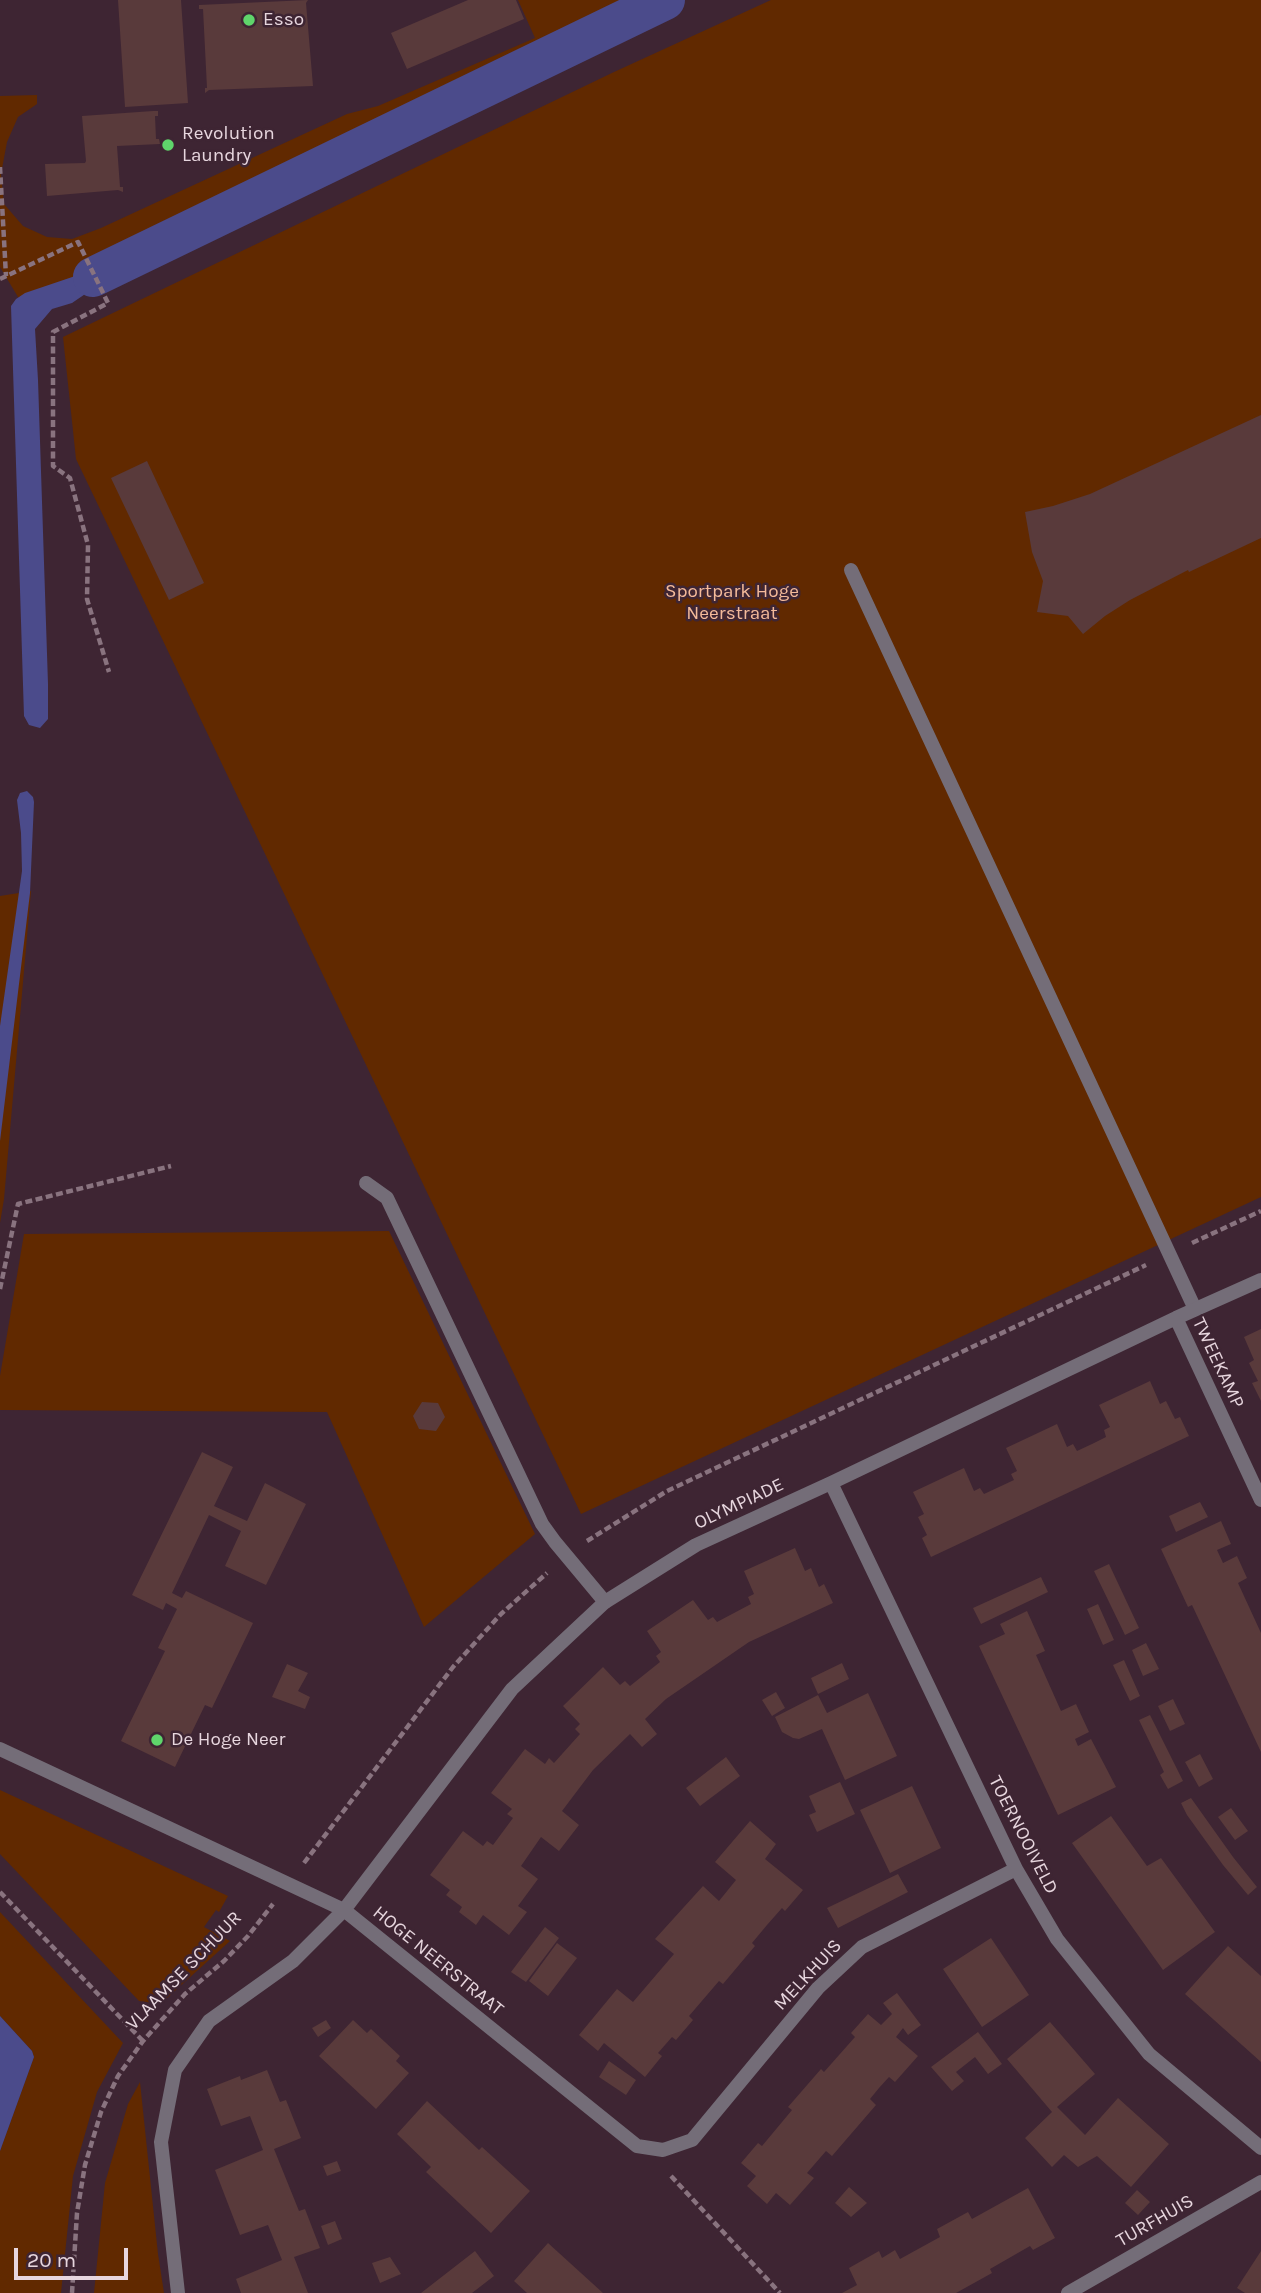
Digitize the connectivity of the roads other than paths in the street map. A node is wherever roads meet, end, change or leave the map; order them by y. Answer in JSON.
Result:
{"nodes":[{"id":1,"x":851,"y":570,"type":"dead end"},
{"id":2,"x":366,"y":1183,"type":"dead end"},
{"id":3,"x":1261,"y":1280,"type":"edge"},
{"id":4,"x":1195,"y":1310,"type":"junction"},
{"id":5,"x":1176,"y":1318,"type":"junction"},
{"id":6,"x":831,"y":1483,"type":"junction"},
{"id":7,"x":1261,"y":1500,"type":"edge"},
{"id":8,"x":605,"y":1602,"type":"junction"},
{"id":9,"x":0,"y":1749,"type":"edge"},
{"id":10,"x":1016,"y":1869,"type":"junction"},
{"id":11,"x":344,"y":1910,"type":"junction"},
{"id":12,"x":1261,"y":2148,"type":"edge"},
{"id":13,"x":663,"y":2150,"type":"joint"},
{"id":14,"x":1261,"y":2182,"type":"edge"},
{"id":15,"x":178,"y":2293,"type":"edge"},
{"id":16,"x":1068,"y":2293,"type":"edge"}],
"edges":[{"from":1,"to":4,"type":"street"},
{"from":2,"to":8,"type":"street"},
{"from":3,"to":4,"type":"street","name":"OLYMPIADE"},
{"from":4,"to":5,"type":"street","name":"OLYMPIADE"},
{"from":5,"to":6,"type":"street","name":"OLYMPIADE"},
{"from":5,"to":7,"type":"street","name":"TWEEKAMP"},
{"from":6,"to":8,"type":"street","name":"OLYMPIADE"},
{"from":6,"to":10,"type":"street","name":"TOERNOOIVELD"},
{"from":8,"to":11,"type":"street","name":"OLYMPIADE"},
{"from":9,"to":11,"type":"street","name":"HOGE NEERSTRAAT"},
{"from":10,"to":12,"type":"street","name":"TOERNOOIVELD"},
{"from":10,"to":13,"type":"street","name":"MELKHUIS"},
{"from":11,"to":13,"type":"street","name":"HOGE NEERSTRAAT"},
{"from":11,"to":15,"type":"street"},
{"from":14,"to":16,"type":"street","name":"TURFHUIS"}]}
